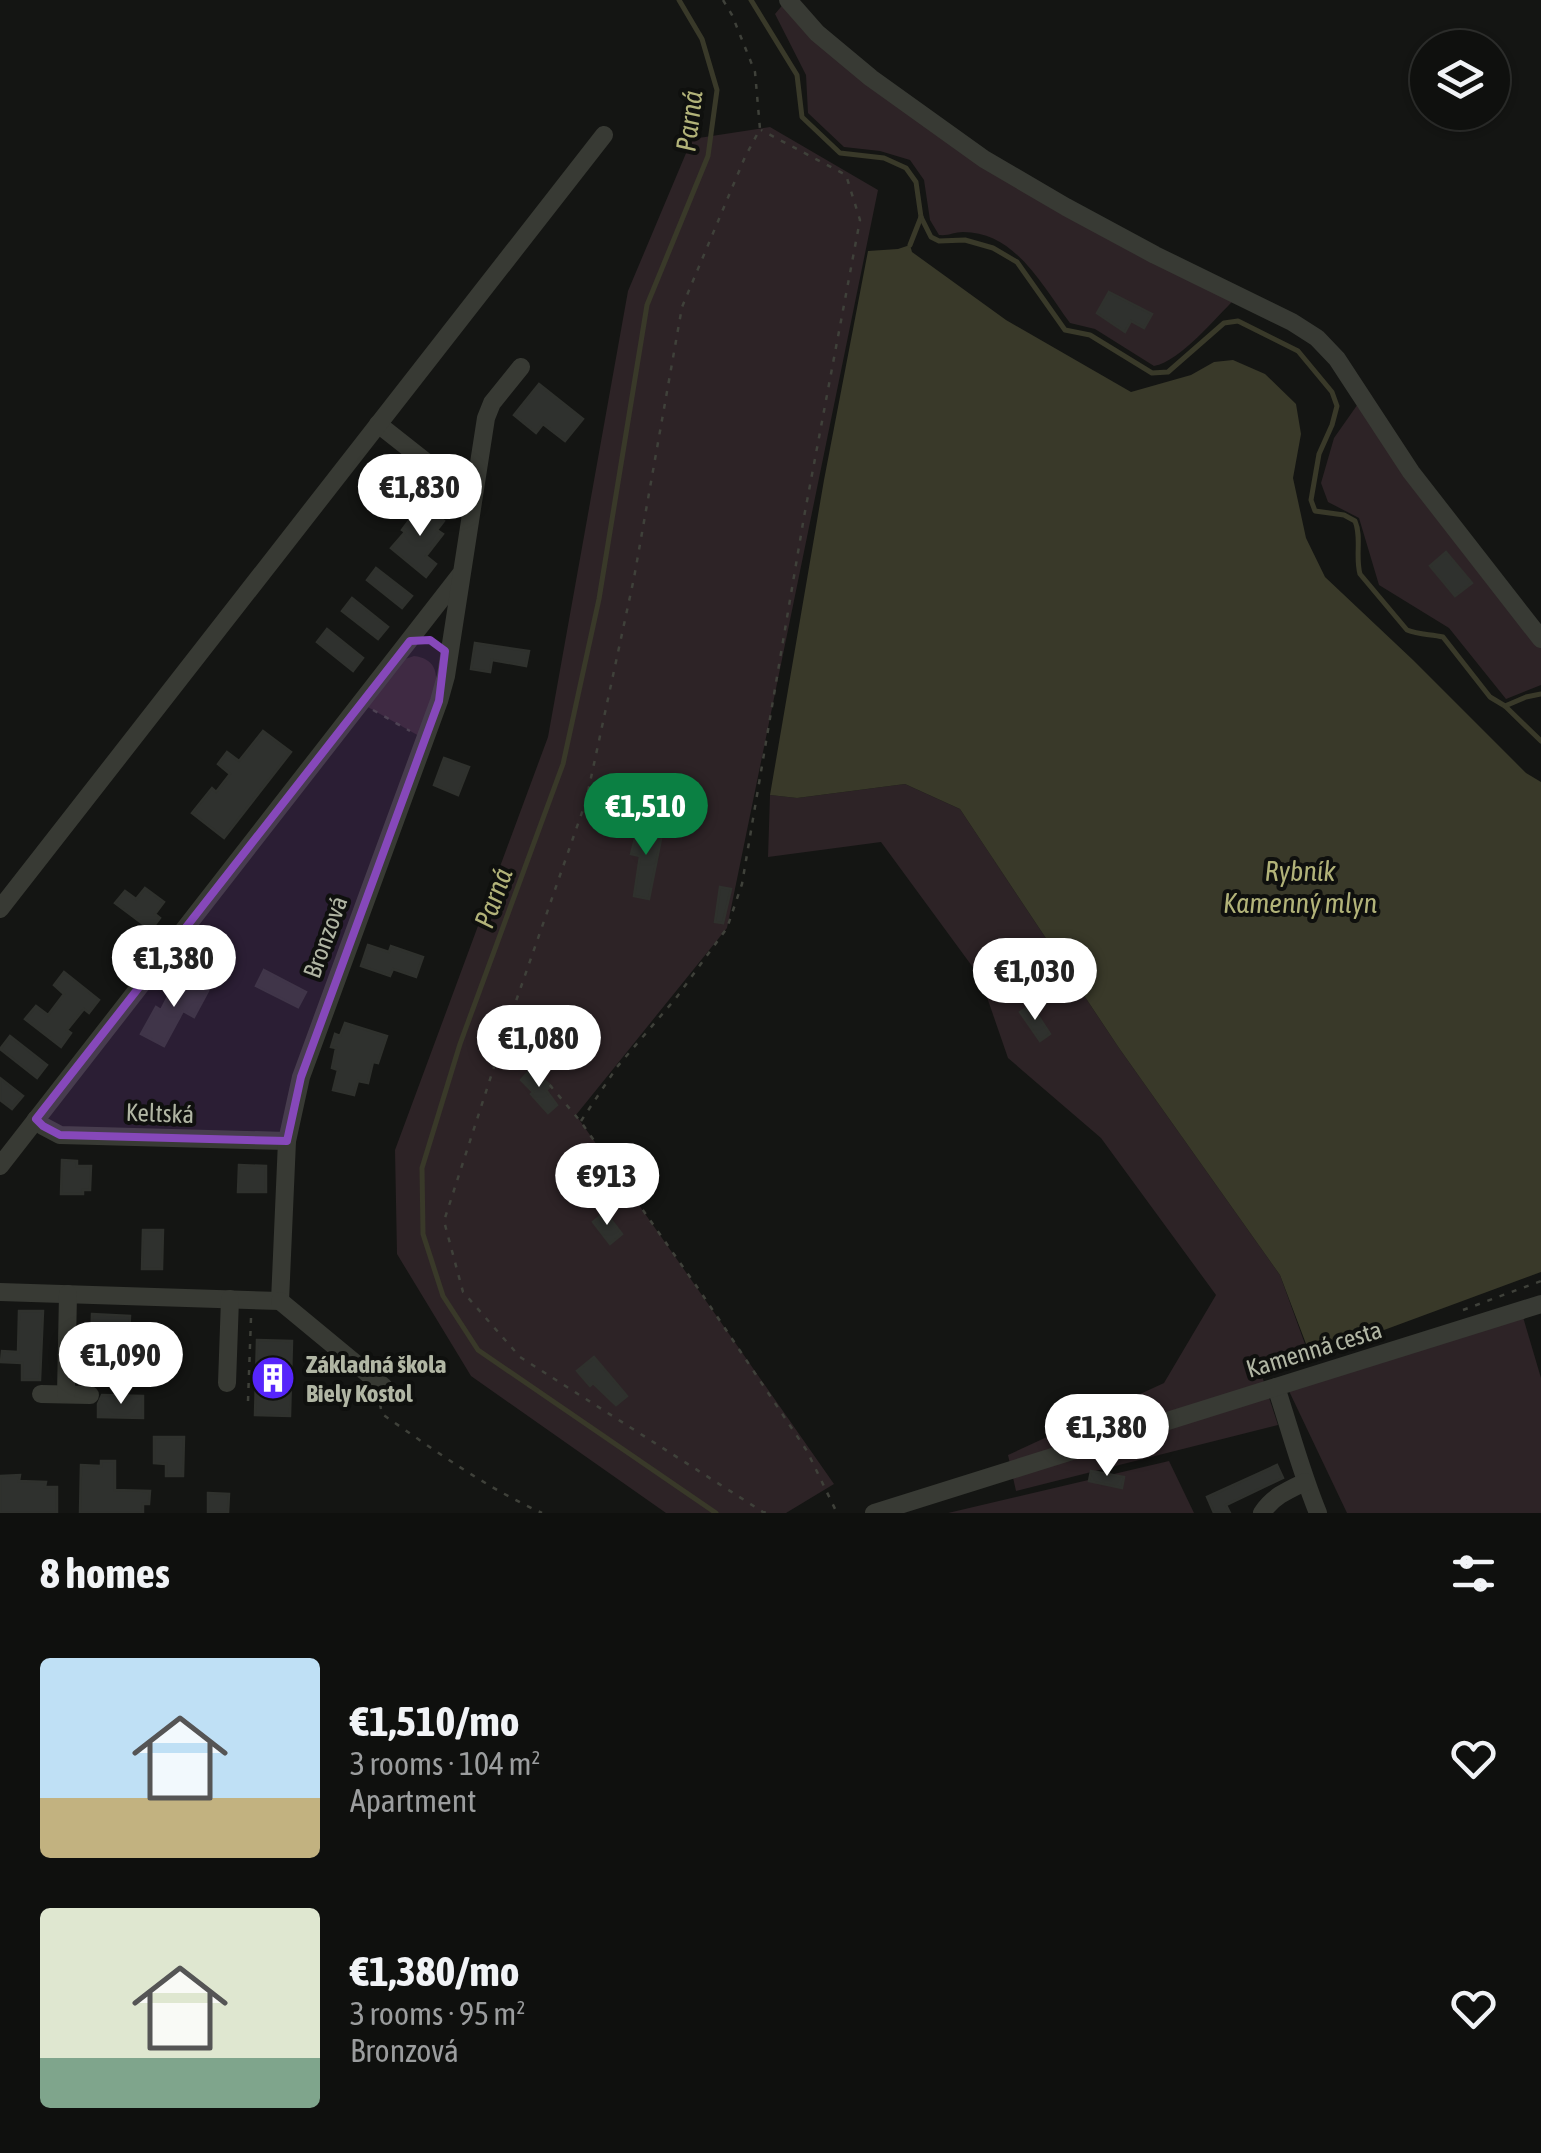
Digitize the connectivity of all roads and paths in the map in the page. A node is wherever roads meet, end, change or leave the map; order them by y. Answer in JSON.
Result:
{"nodes":[{"id":1,"x":723,"y":0,"type":"edge"},
{"id":2,"x":788,"y":0,"type":"edge"},
{"id":3,"x":760,"y":129,"type":"junction"},
{"id":4,"x":604,"y":135,"type":"dead end"},
{"id":5,"x":521,"y":367,"type":"dead end"},
{"id":6,"x":378,"y":424,"type":"junction"},
{"id":7,"x":473,"y":499,"type":"junction"},
{"id":8,"x":461,"y":574,"type":"junction"},
{"id":9,"x":1541,"y":639,"type":"edge"},
{"id":10,"x":410,"y":641,"type":"junction"},
{"id":11,"x":448,"y":658,"type":"junction"},
{"id":12,"x":366,"y":706,"type":"dead end"},
{"id":13,"x":418,"y":736,"type":"dead end"},
{"id":14,"x":0,"y":909,"type":"edge"},
{"id":15,"x":508,"y":1024,"type":"junction"},
{"id":16,"x":36,"y":1120,"type":"junction"},
{"id":17,"x":581,"y":1122,"type":"junction"},
{"id":18,"x":287,"y":1141,"type":"junction"},
{"id":19,"x":0,"y":1166,"type":"edge"},
{"id":20,"x":0,"y":1292,"type":"edge"},
{"id":21,"x":68,"y":1294,"type":"junction"},
{"id":22,"x":230,"y":1299,"type":"junction"},
{"id":23,"x":280,"y":1301,"type":"junction"},
{"id":24,"x":1541,"y":1304,"type":"edge"},
{"id":25,"x":251,"y":1310,"type":"dead end"},
{"id":26,"x":228,"y":1383,"type":"dead end"},
{"id":27,"x":1276,"y":1386,"type":"junction"},
{"id":28,"x":381,"y":1390,"type":"joint"},
{"id":29,"x":42,"y":1394,"type":"dead end"},
{"id":30,"x":66,"y":1394,"type":"junction"},
{"id":31,"x":90,"y":1395,"type":"dead end"},
{"id":32,"x":248,"y":1401,"type":"dead end"},
{"id":33,"x":1305,"y":1482,"type":"junction"},
{"id":34,"x":542,"y":1513,"type":"edge"},
{"id":35,"x":769,"y":1513,"type":"edge"},
{"id":36,"x":837,"y":1513,"type":"edge"},
{"id":37,"x":874,"y":1513,"type":"edge"},
{"id":38,"x":1262,"y":1513,"type":"edge"},
{"id":39,"x":1318,"y":1513,"type":"edge"}],
"edges":[{"from":1,"to":3,"type":"path"},
{"from":2,"to":9,"type":"street"},
{"from":3,"to":15,"type":"path"},
{"from":3,"to":17,"type":"path"},
{"from":4,"to":6,"type":"street"},
{"from":5,"to":7,"type":"street","name":"Bronzová"},
{"from":6,"to":7,"type":"street"},
{"from":6,"to":14,"type":"street"},
{"from":7,"to":8,"type":"street","name":"Bronzová"},
{"from":8,"to":10,"type":"street","name":"Bronzová"},
{"from":8,"to":11,"type":"street","name":"Bronzová"},
{"from":10,"to":11,"type":"street"},
{"from":10,"to":16,"type":"street","name":"Bronzová"},
{"from":11,"to":18,"type":"street","name":"Bronzová"},
{"from":12,"to":13,"type":"path"},
{"from":15,"to":17,"type":"path"},
{"from":15,"to":35,"type":"path"},
{"from":16,"to":18,"type":"street","name":"Keltská"},
{"from":16,"to":19,"type":"street","name":"Bronzová"},
{"from":17,"to":36,"type":"path"},
{"from":18,"to":23,"type":"street","name":"Bronzová"},
{"from":20,"to":21,"type":"street"},
{"from":21,"to":22,"type":"street"},
{"from":21,"to":30,"type":"street"},
{"from":22,"to":23,"type":"street"},
{"from":22,"to":26,"type":"street"},
{"from":23,"to":28,"type":"street"},
{"from":24,"to":27,"type":"street","name":"Kamenná cesta"},
{"from":25,"to":32,"type":"path"},
{"from":27,"to":33,"type":"street"},
{"from":27,"to":37,"type":"street","name":"Kamenná cesta"},
{"from":28,"to":34,"type":"path"},
{"from":29,"to":30,"type":"street"},
{"from":30,"to":31,"type":"street"},
{"from":33,"to":38,"type":"street"},
{"from":33,"to":39,"type":"street"}]}
